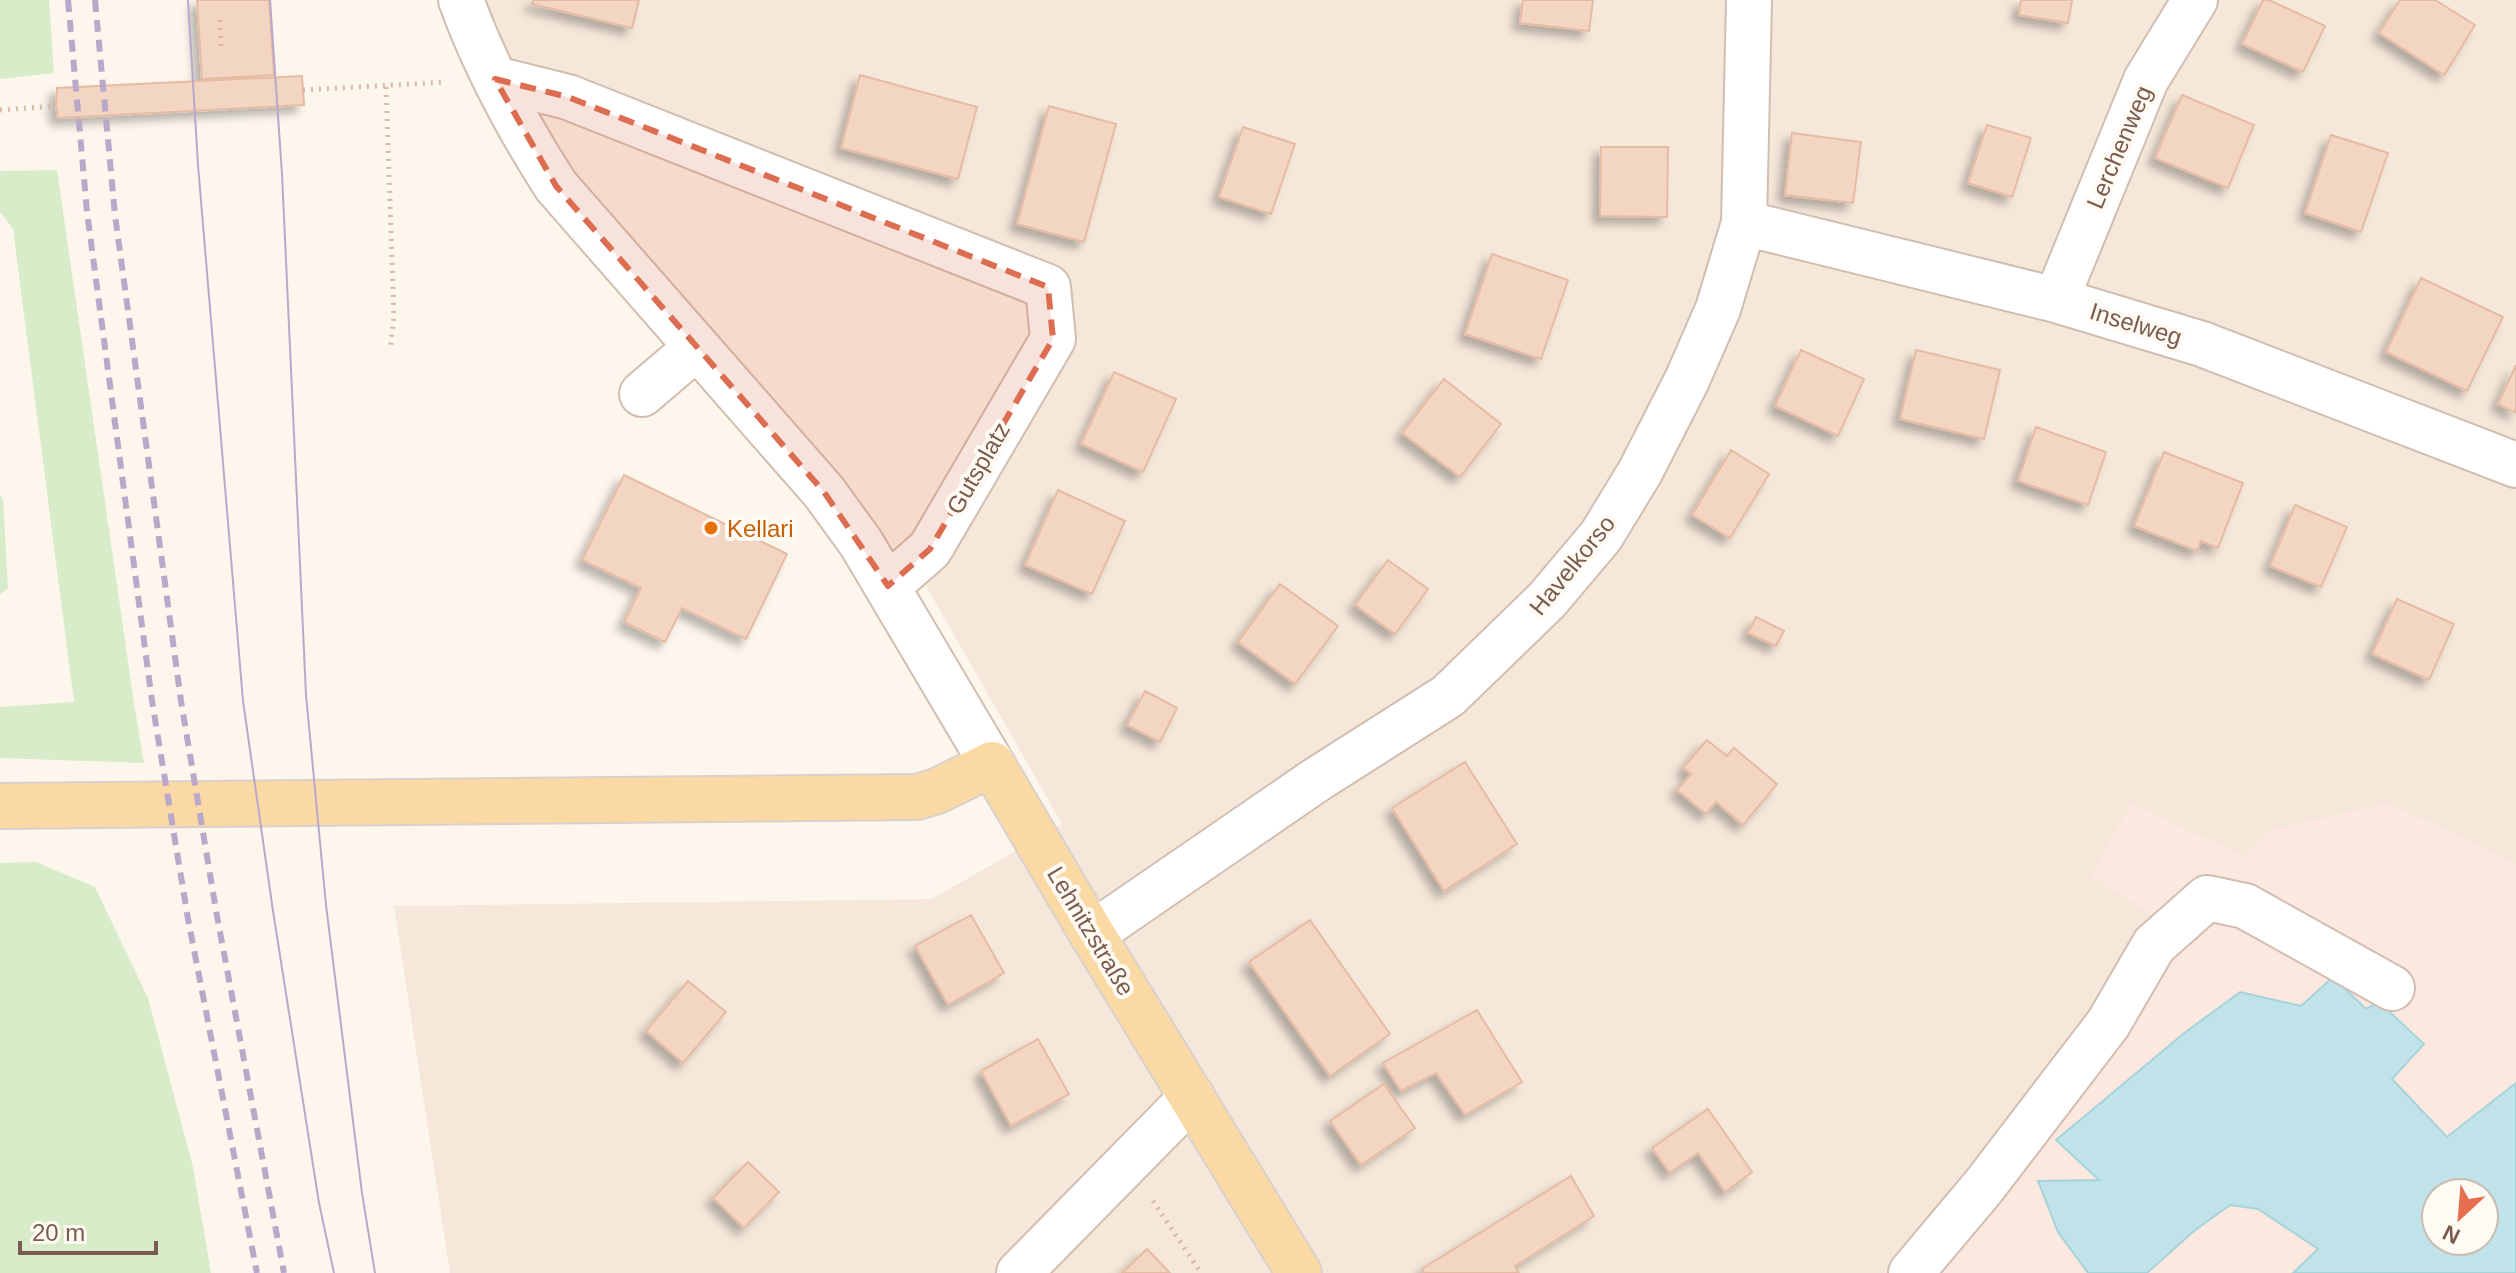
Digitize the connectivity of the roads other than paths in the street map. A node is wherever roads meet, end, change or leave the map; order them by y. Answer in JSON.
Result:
{"nodes":[{"id":1,"x":461,"y":0,"type":"edge"},
{"id":2,"x":1749,"y":0,"type":"edge"},
{"id":3,"x":2195,"y":0,"type":"edge"},
{"id":4,"x":495,"y":79,"type":"junction"},
{"id":5,"x":1744,"y":223,"type":"junction"},
{"id":6,"x":2056,"y":300,"type":"junction"},
{"id":7,"x":697,"y":347,"type":"junction"},
{"id":8,"x":642,"y":394,"type":"dead end"},
{"id":9,"x":2516,"y":465,"type":"edge"},
{"id":10,"x":888,"y":586,"type":"junction"},
{"id":11,"x":992,"y":764,"type":"junction"},
{"id":12,"x":0,"y":806,"type":"edge"},
{"id":13,"x":1092,"y":934,"type":"junction"},
{"id":14,"x":2392,"y":988,"type":"dead end"},
{"id":15,"x":1192,"y":1097,"type":"junction"},
{"id":16,"x":1019,"y":1273,"type":"edge"},
{"id":17,"x":1299,"y":1273,"type":"edge"},
{"id":18,"x":1911,"y":1273,"type":"edge"}],
"edges":[{"from":1,"to":4,"type":"street"},
{"from":2,"to":5,"type":"street","name":"Havelkorso"},
{"from":3,"to":6,"type":"street","name":"Lerchenweg"},
{"from":4,"to":7,"type":"street"},
{"from":4,"to":10,"type":"street","name":"Gutsplatz"},
{"from":5,"to":6,"type":"street","name":"Inselweg"},
{"from":5,"to":13,"type":"street","name":"Havelkorso"},
{"from":6,"to":9,"type":"street","name":"Inselweg"},
{"from":7,"to":8,"type":"street"},
{"from":7,"to":10,"type":"street"},
{"from":10,"to":11,"type":"street","name":"Lehnitzstraße"},
{"from":11,"to":12,"type":"main road"},
{"from":11,"to":13,"type":"main road","name":"Lehnitzstraße"},
{"from":13,"to":15,"type":"main road","name":"Lehnitzstraße"},
{"from":14,"to":18,"type":"street"},
{"from":15,"to":16,"type":"street"},
{"from":15,"to":17,"type":"main road","name":"Lehnitzstraße"}]}
